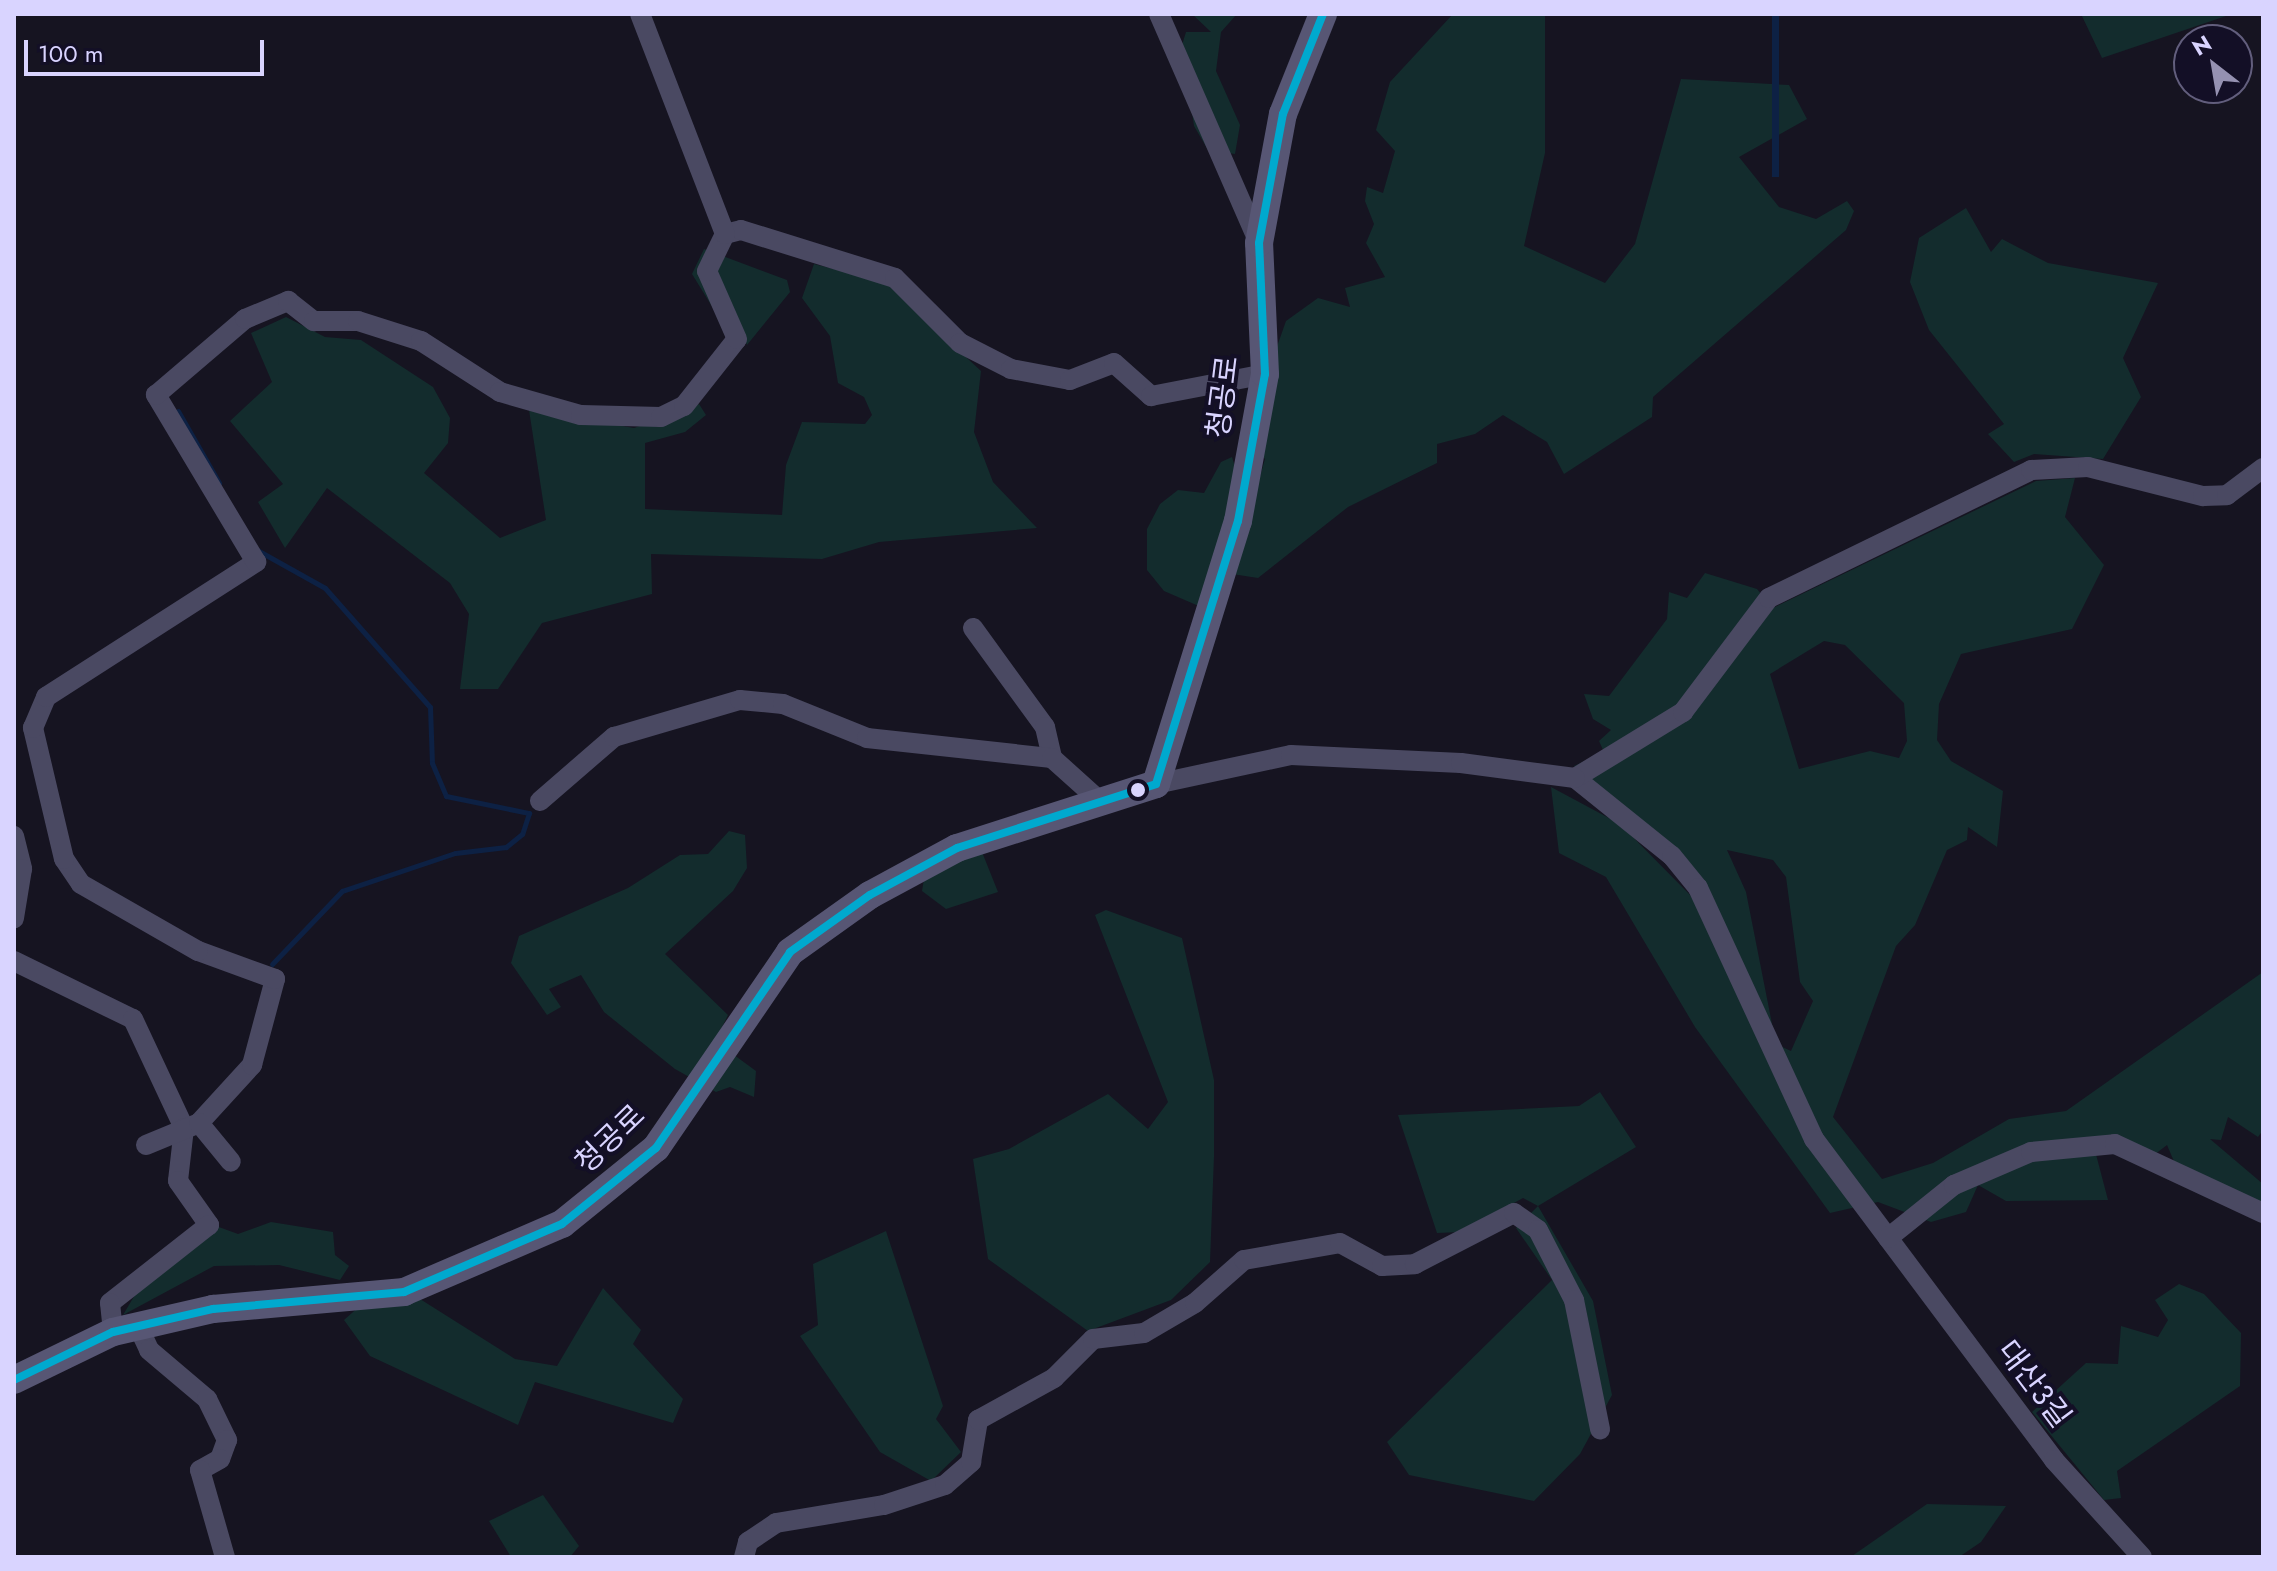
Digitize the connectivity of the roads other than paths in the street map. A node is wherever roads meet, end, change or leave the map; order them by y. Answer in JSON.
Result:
{"nodes":[{"id":1,"x":640,"y":14,"type":"edge"},
{"id":2,"x":1159,"y":14,"type":"edge"},
{"id":3,"x":1323,"y":14,"type":"edge"},
{"id":4,"x":725,"y":234,"type":"junction"},
{"id":5,"x":1259,"y":243,"type":"junction"},
{"id":6,"x":1265,"y":374,"type":"junction"},
{"id":7,"x":2263,"y":468,"type":"edge"},
{"id":8,"x":973,"y":628,"type":"dead end"},
{"id":9,"x":1052,"y":758,"type":"junction"},
{"id":10,"x":1575,"y":778,"type":"junction"},
{"id":11,"x":1156,"y":784,"type":"junction"},
{"id":12,"x":540,"y":801,"type":"dead end"},
{"id":13,"x":1101,"y":802,"type":"junction"},
{"id":14,"x":14,"y":836,"type":"edge"},
{"id":15,"x":14,"y":918,"type":"edge"},
{"id":16,"x":14,"y":961,"type":"edge"},
{"id":17,"x":192,"y":1126,"type":"junction"},
{"id":18,"x":146,"y":1145,"type":"dead end"},
{"id":19,"x":231,"y":1162,"type":"dead end"},
{"id":20,"x":2263,"y":1213,"type":"edge"},
{"id":21,"x":1888,"y":1238,"type":"junction"},
{"id":22,"x":126,"y":1329,"type":"junction"},
{"id":23,"x":14,"y":1380,"type":"edge"},
{"id":24,"x":1600,"y":1429,"type":"dead end"},
{"id":25,"x":225,"y":1557,"type":"edge"},
{"id":26,"x":744,"y":1557,"type":"edge"},
{"id":27,"x":2142,"y":1557,"type":"edge"}],
"edges":[{"from":1,"to":4,"type":"street"},
{"from":2,"to":5,"type":"street"},
{"from":3,"to":5,"type":"street","name":"청공로"},
{"from":4,"to":6,"type":"street"},
{"from":4,"to":17,"type":"street"},
{"from":5,"to":6,"type":"street","name":"청공로"},
{"from":6,"to":11,"type":"street","name":"청공로"},
{"from":7,"to":10,"type":"street"},
{"from":8,"to":9,"type":"street"},
{"from":9,"to":12,"type":"street"},
{"from":9,"to":13,"type":"street"},
{"from":10,"to":11,"type":"street","name":"청공로"},
{"from":10,"to":21,"type":"street","name":"대산3길"},
{"from":11,"to":13,"type":"street","name":"청공로"},
{"from":13,"to":22,"type":"street","name":"청공로"},
{"from":14,"to":15,"type":"street"},
{"from":16,"to":17,"type":"street"},
{"from":17,"to":18,"type":"street"},
{"from":17,"to":19,"type":"street"},
{"from":17,"to":22,"type":"street"},
{"from":20,"to":21,"type":"street"},
{"from":21,"to":27,"type":"street","name":"대산3길"},
{"from":22,"to":23,"type":"street","name":"청공로"},
{"from":22,"to":25,"type":"street"},
{"from":24,"to":26,"type":"street"}]}
